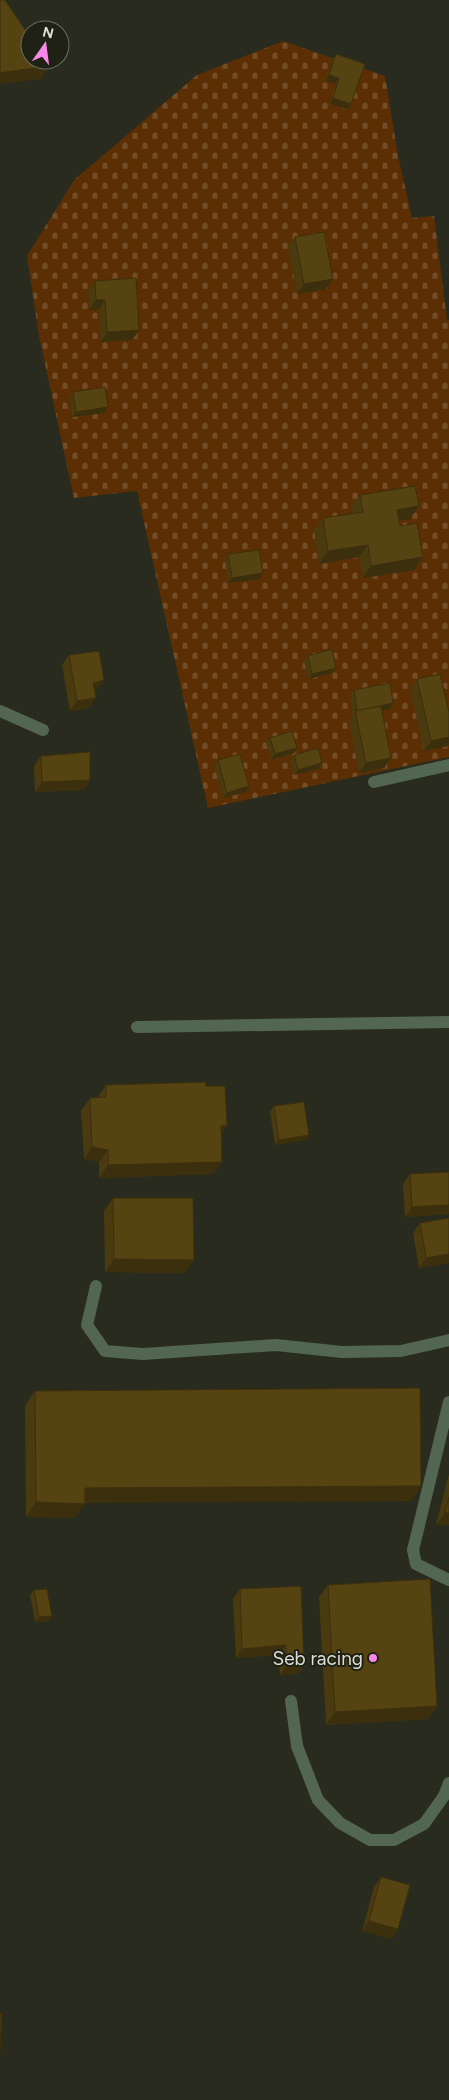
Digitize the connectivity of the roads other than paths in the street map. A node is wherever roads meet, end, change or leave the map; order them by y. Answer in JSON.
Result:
{"nodes":[{"id":1,"x":0,"y":711,"type":"edge"},
{"id":2,"x":43,"y":730,"type":"dead end"},
{"id":3,"x":449,"y":764,"type":"edge"},
{"id":4,"x":374,"y":782,"type":"dead end"},
{"id":5,"x":449,"y":1022,"type":"edge"},
{"id":6,"x":137,"y":1027,"type":"dead end"},
{"id":7,"x":96,"y":1286,"type":"dead end"},
{"id":8,"x":449,"y":1340,"type":"edge"},
{"id":9,"x":449,"y":1402,"type":"edge"},
{"id":10,"x":449,"y":1580,"type":"edge"},
{"id":11,"x":291,"y":1701,"type":"dead end"},
{"id":12,"x":449,"y":1783,"type":"edge"}],
"edges":[{"from":1,"to":2,"type":"street"},
{"from":3,"to":4,"type":"street"},
{"from":5,"to":6,"type":"street"},
{"from":7,"to":8,"type":"street"},
{"from":9,"to":10,"type":"street"},
{"from":11,"to":12,"type":"street"}]}
